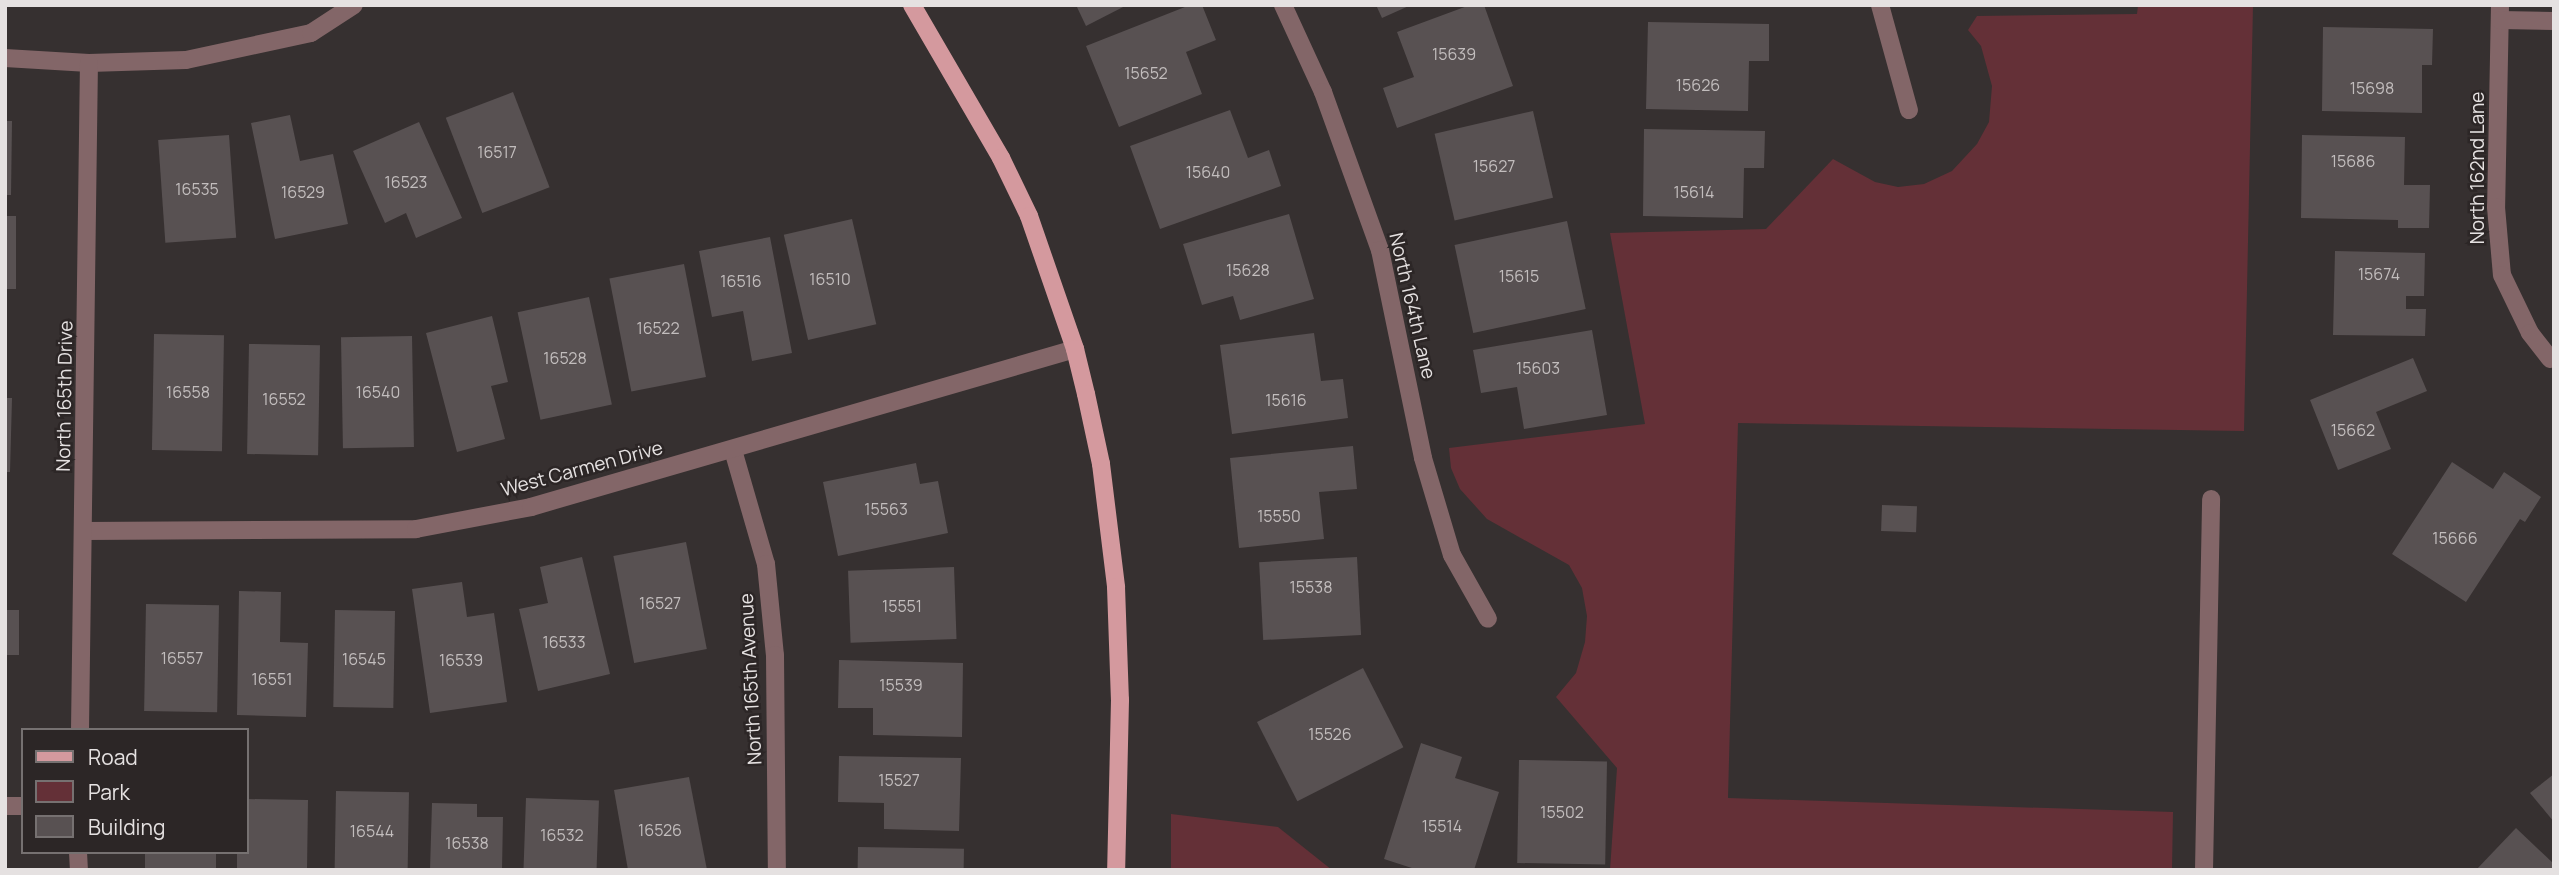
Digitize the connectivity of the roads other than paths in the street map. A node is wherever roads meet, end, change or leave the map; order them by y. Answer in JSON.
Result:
{"nodes":[{"id":1,"x":354,"y":5,"type":"edge"},
{"id":2,"x":912,"y":5,"type":"edge"},
{"id":3,"x":1283,"y":5,"type":"edge"},
{"id":4,"x":1880,"y":5,"type":"edge"},
{"id":5,"x":2500,"y":13,"type":"edge"},
{"id":6,"x":2554,"y":21,"type":"edge"},
{"id":7,"x":5,"y":58,"type":"edge"},
{"id":8,"x":89,"y":63,"type":"junction"},
{"id":9,"x":1909,"y":110,"type":"dead end"},
{"id":10,"x":1075,"y":349,"type":"junction"},
{"id":11,"x":2550,"y":359,"type":"dead end"},
{"id":12,"x":733,"y":450,"type":"junction"},
{"id":13,"x":2211,"y":499,"type":"dead end"},
{"id":14,"x":84,"y":531,"type":"junction"},
{"id":15,"x":1488,"y":619,"type":"dead end"},
{"id":16,"x":80,"y":728,"type":"edge"},
{"id":17,"x":777,"y":870,"type":"edge"},
{"id":18,"x":1116,"y":870,"type":"edge"},
{"id":19,"x":2204,"y":870,"type":"edge"}],
"edges":[{"from":1,"to":8,"type":"street"},
{"from":2,"to":10,"type":"main road"},
{"from":3,"to":15,"type":"street","name":"North 164th Lane"},
{"from":4,"to":9,"type":"street"},
{"from":5,"to":6,"type":"street"},
{"from":5,"to":11,"type":"street","name":"North 162nd Lane"},
{"from":7,"to":8,"type":"street"},
{"from":8,"to":14,"type":"street","name":"North 165th Drive"},
{"from":10,"to":12,"type":"street","name":"West Carmen Drive"},
{"from":10,"to":18,"type":"main road"},
{"from":12,"to":14,"type":"street","name":"West Carmen Drive"},
{"from":12,"to":17,"type":"street","name":"North 165th Avenue"},
{"from":13,"to":19,"type":"street"},
{"from":14,"to":16,"type":"street","name":"North 165th Drive"}]}
